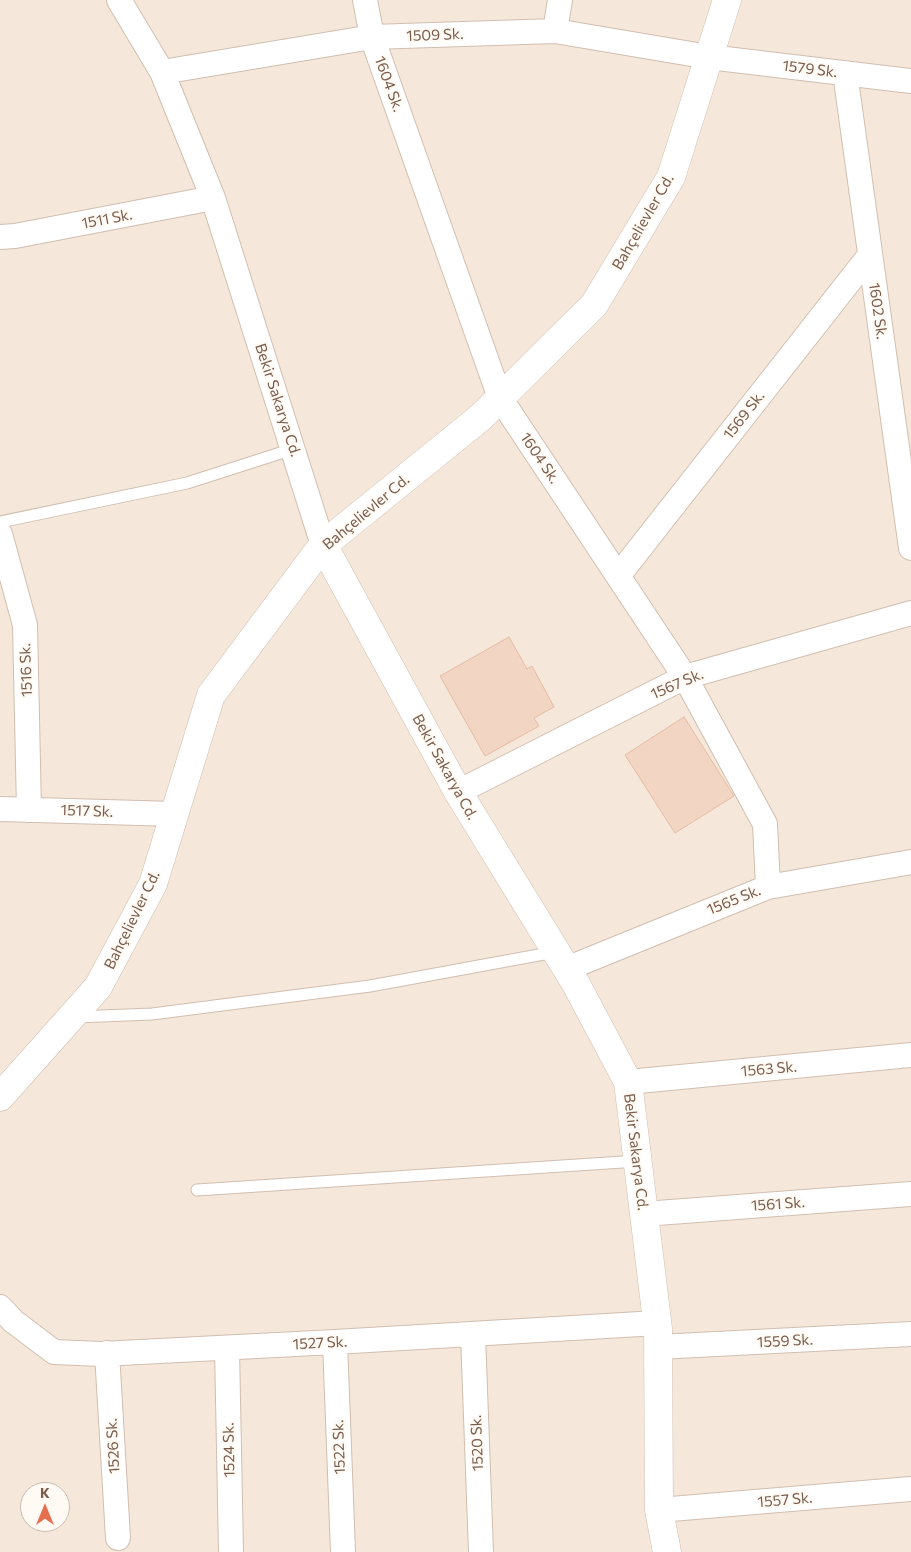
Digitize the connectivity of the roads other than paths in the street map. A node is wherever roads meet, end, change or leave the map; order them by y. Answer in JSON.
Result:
{"nodes":[{"id":1,"x":119,"y":0,"type":"edge"},
{"id":2,"x":365,"y":0,"type":"edge"},
{"id":3,"x":560,"y":0,"type":"edge"},
{"id":4,"x":727,"y":0,"type":"edge"},
{"id":5,"x":555,"y":31,"type":"junction"},
{"id":6,"x":372,"y":36,"type":"junction"},
{"id":7,"x":708,"y":57,"type":"junction"},
{"id":8,"x":162,"y":72,"type":"junction"},
{"id":9,"x":845,"y":74,"type":"junction"},
{"id":10,"x":911,"y":81,"type":"edge"},
{"id":11,"x":213,"y":198,"type":"junction"},
{"id":12,"x":0,"y":237,"type":"edge"},
{"id":13,"x":870,"y":255,"type":"junction"},
{"id":14,"x":500,"y":398,"type":"junction"},
{"id":15,"x":293,"y":449,"type":"junction"},
{"id":16,"x":0,"y":522,"type":"edge"},
{"id":17,"x":0,"y":534,"type":"edge"},
{"id":18,"x":323,"y":545,"type":"junction"},
{"id":19,"x":911,"y":548,"type":"edge"},
{"id":20,"x":618,"y":576,"type":"junction"},
{"id":21,"x":911,"y":613,"type":"edge"},
{"id":22,"x":685,"y":677,"type":"junction"},
{"id":23,"x":458,"y":792,"type":"junction"},
{"id":24,"x":0,"y":809,"type":"edge"},
{"id":25,"x":29,"y":810,"type":"junction"},
{"id":26,"x":175,"y":814,"type":"junction"},
{"id":27,"x":911,"y":862,"type":"edge"},
{"id":28,"x":768,"y":887,"type":"junction"},
{"id":29,"x":561,"y":960,"type":"junction"},
{"id":30,"x":72,"y":1017,"type":"junction"},
{"id":31,"x":911,"y":1055,"type":"edge"},
{"id":32,"x":628,"y":1082,"type":"junction"},
{"id":33,"x":0,"y":1098,"type":"edge"},
{"id":34,"x":638,"y":1161,"type":"junction"},
{"id":35,"x":197,"y":1190,"type":"dead end"},
{"id":36,"x":911,"y":1194,"type":"edge"},
{"id":37,"x":644,"y":1214,"type":"junction"},
{"id":38,"x":0,"y":1307,"type":"edge"},
{"id":39,"x":911,"y":1334,"type":"edge"},
{"id":40,"x":473,"y":1335,"type":"junction"},
{"id":41,"x":658,"y":1335,"type":"junction"},
{"id":42,"x":335,"y":1342,"type":"junction"},
{"id":43,"x":227,"y":1348,"type":"junction"},
{"id":44,"x":108,"y":1353,"type":"junction"},
{"id":45,"x":911,"y":1489,"type":"edge"},
{"id":46,"x":659,"y":1510,"type":"junction"},
{"id":47,"x":118,"y":1538,"type":"dead end"},
{"id":48,"x":231,"y":1552,"type":"edge"},
{"id":49,"x":343,"y":1552,"type":"edge"},
{"id":50,"x":481,"y":1552,"type":"edge"},
{"id":51,"x":667,"y":1552,"type":"edge"}],
"edges":[{"from":1,"to":8,"type":"street","name":"Bekir Sakarya Cd."},
{"from":2,"to":6,"type":"street","name":"1604 Sk."},
{"from":3,"to":5,"type":"street"},
{"from":4,"to":7,"type":"street","name":"Bahçelievler Cd."},
{"from":5,"to":6,"type":"street","name":"1509 Sk."},
{"from":5,"to":7,"type":"street","name":"1509 Sk."},
{"from":6,"to":8,"type":"street","name":"1509 Sk."},
{"from":6,"to":14,"type":"street","name":"1604 Sk."},
{"from":7,"to":9,"type":"street","name":"1579 Sk."},
{"from":7,"to":14,"type":"street","name":"Bahçelievler Cd."},
{"from":8,"to":11,"type":"street","name":"Bekir Sakarya Cd."},
{"from":9,"to":10,"type":"street","name":"1579 Sk."},
{"from":9,"to":13,"type":"street","name":"1602 Sk."},
{"from":11,"to":12,"type":"street","name":"1511 Sk."},
{"from":11,"to":15,"type":"street","name":"Bekir Sakarya Cd."},
{"from":13,"to":19,"type":"street","name":"1602 Sk."},
{"from":13,"to":20,"type":"street","name":"1569 Sk."},
{"from":14,"to":18,"type":"street","name":"Bahçelievler Cd."},
{"from":14,"to":20,"type":"street","name":"1604 Sk."},
{"from":15,"to":16,"type":"lane"},
{"from":15,"to":18,"type":"street","name":"Bekir Sakarya Cd."},
{"from":17,"to":25,"type":"street","name":"1516 Sk."},
{"from":18,"to":23,"type":"street","name":"Bekir Sakarya Cd."},
{"from":18,"to":26,"type":"street","name":"Bahçelievler Cd."},
{"from":20,"to":22,"type":"street","name":"1604 Sk."},
{"from":21,"to":22,"type":"street","name":"1567 Sk."},
{"from":22,"to":23,"type":"street","name":"1567 Sk."},
{"from":22,"to":28,"type":"street","name":"1604 Sk."},
{"from":23,"to":29,"type":"street","name":"Bekir Sakarya Cd."},
{"from":24,"to":25,"type":"street","name":"1517 Sk."},
{"from":25,"to":26,"type":"street","name":"1517 Sk."},
{"from":26,"to":30,"type":"street","name":"Bahçelievler Cd."},
{"from":27,"to":28,"type":"street","name":"1565 Sk."},
{"from":28,"to":29,"type":"street","name":"1565 Sk."},
{"from":29,"to":30,"type":"lane"},
{"from":29,"to":32,"type":"street","name":"Bekir Sakarya Cd."},
{"from":30,"to":33,"type":"street","name":"Bahçelievler Cd."},
{"from":31,"to":32,"type":"street","name":"1563 Sk."},
{"from":32,"to":34,"type":"street","name":"Bekir Sakarya Cd."},
{"from":34,"to":35,"type":"lane"},
{"from":34,"to":37,"type":"street","name":"Bekir Sakarya Cd."},
{"from":36,"to":37,"type":"street","name":"1561 Sk."},
{"from":37,"to":41,"type":"street","name":"Bekir Sakarya Cd."},
{"from":38,"to":44,"type":"street","name":"1527 Sk."},
{"from":39,"to":41,"type":"street","name":"1559 Sk."},
{"from":40,"to":41,"type":"street","name":"1527 Sk."},
{"from":40,"to":42,"type":"street","name":"1527 Sk."},
{"from":40,"to":50,"type":"street","name":"1520 Sk."},
{"from":41,"to":46,"type":"street","name":"Bekir Sakarya Cd."},
{"from":42,"to":43,"type":"street","name":"1527 Sk."},
{"from":42,"to":49,"type":"street","name":"1522 Sk."},
{"from":43,"to":44,"type":"street","name":"1527 Sk."},
{"from":43,"to":48,"type":"street","name":"1524 Sk."},
{"from":44,"to":47,"type":"street","name":"1526 Sk."},
{"from":45,"to":46,"type":"street","name":"1557 Sk."},
{"from":46,"to":51,"type":"street","name":"Bekir Sakarya Cd."}]}
